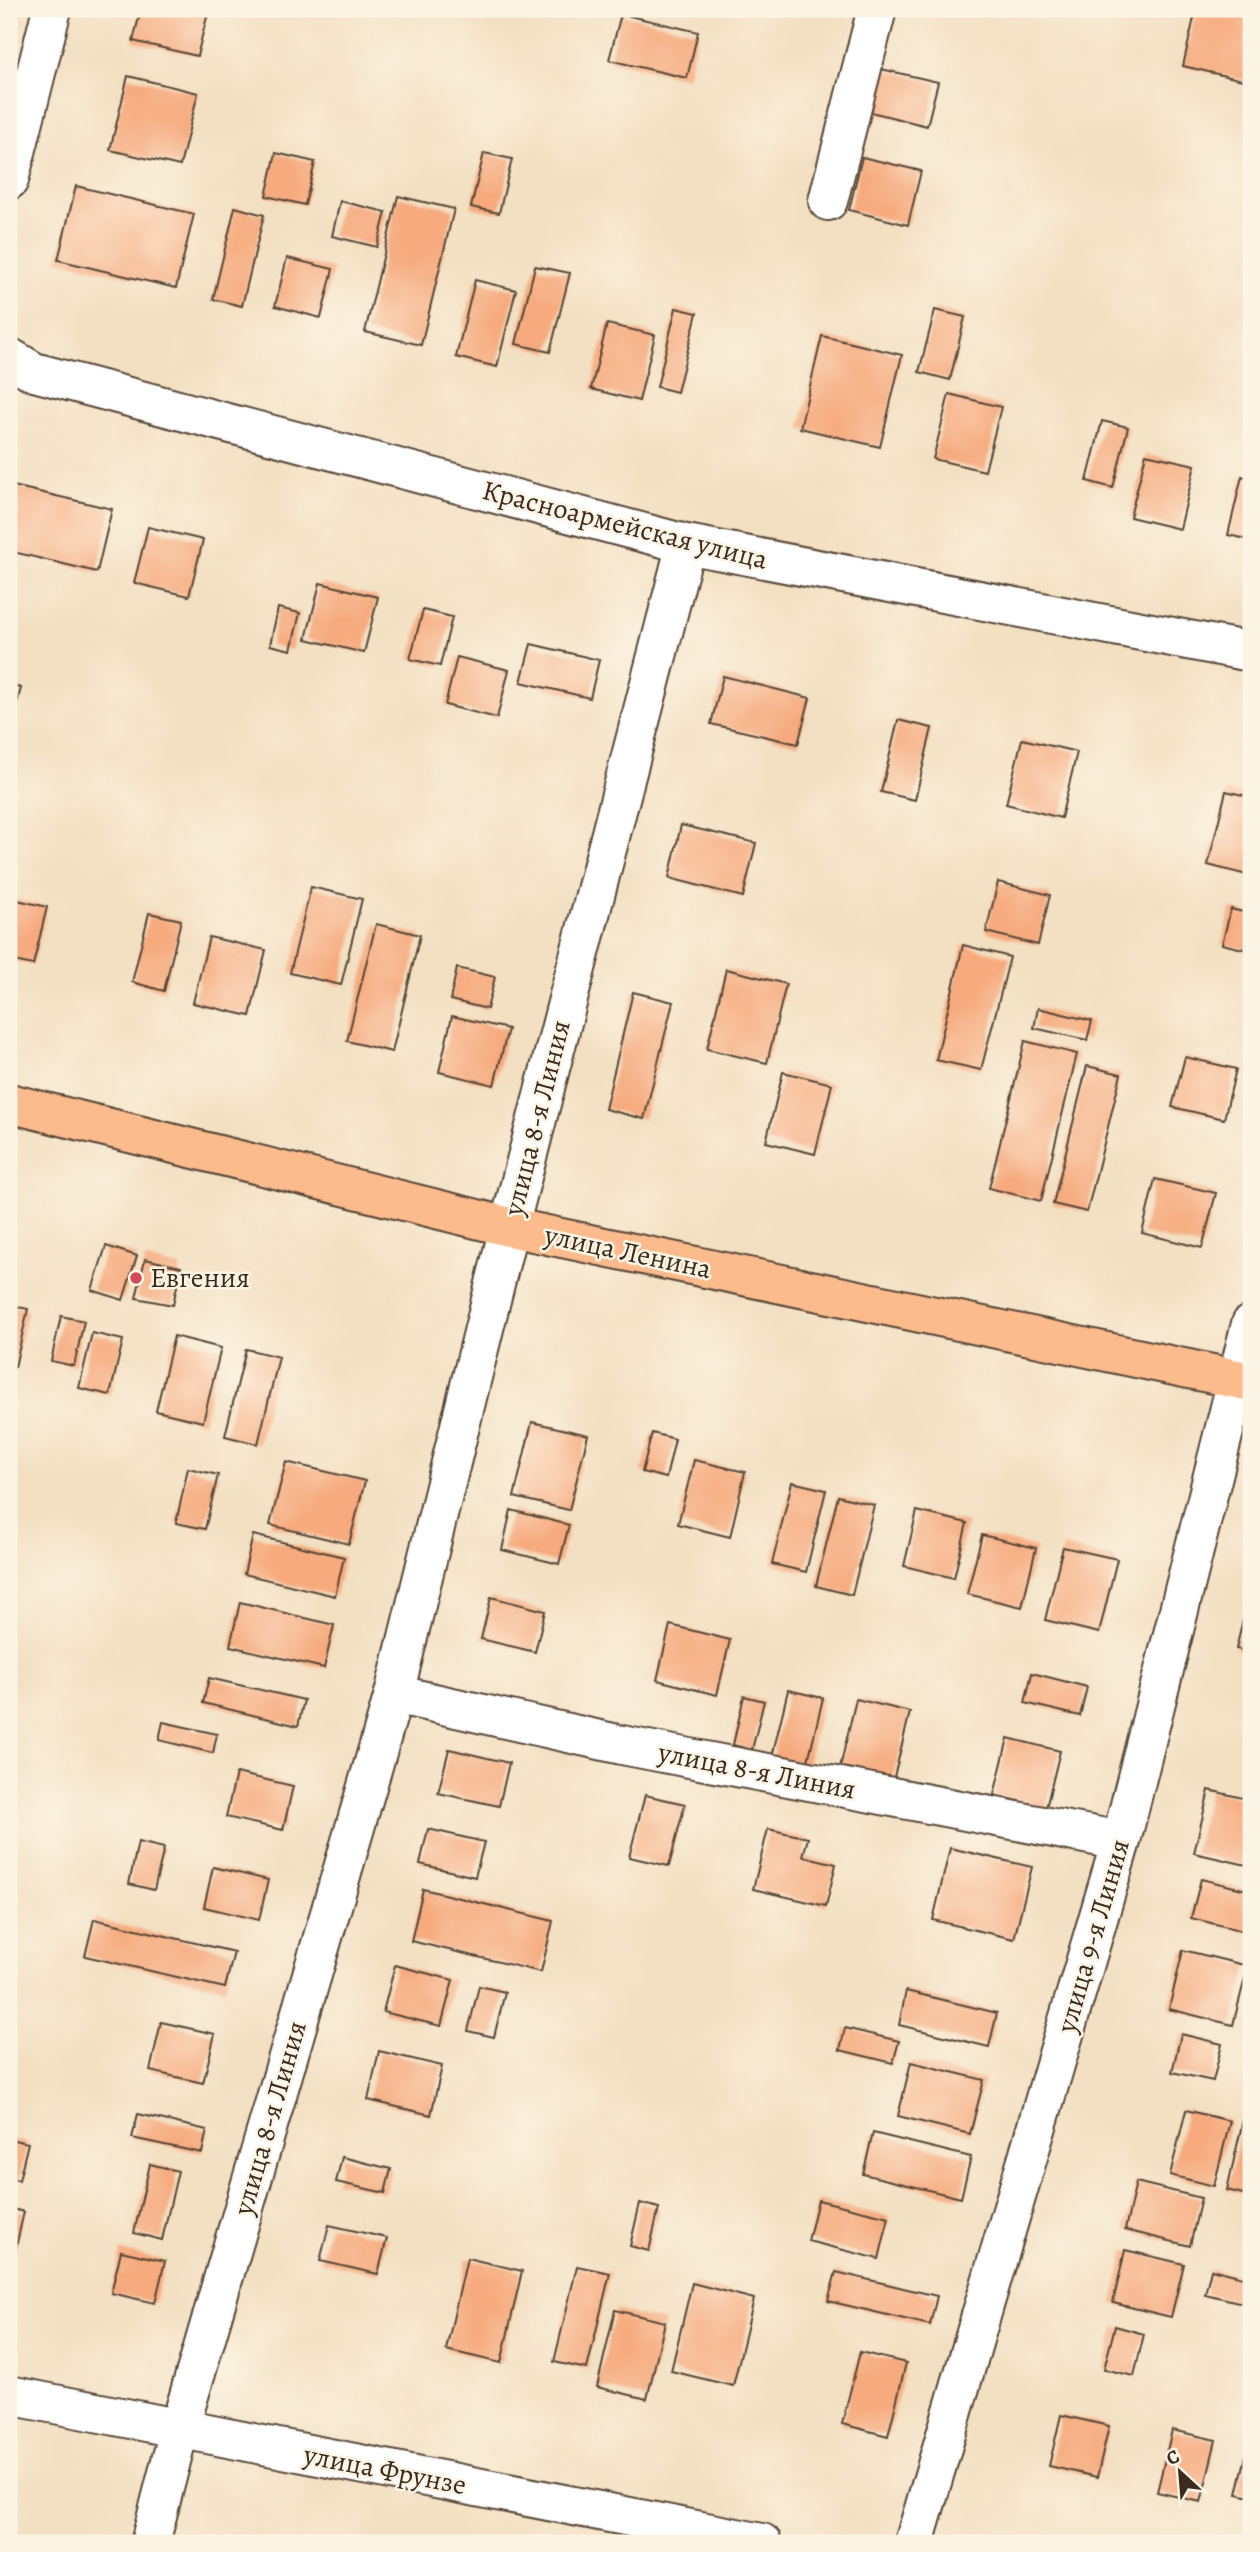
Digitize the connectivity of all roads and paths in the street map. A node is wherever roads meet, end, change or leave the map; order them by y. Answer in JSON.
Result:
{"nodes":[{"id":1,"x":52,"y":9,"type":"edge"},
{"id":2,"x":877,"y":9,"type":"edge"},
{"id":3,"x":9,"y":180,"type":"edge"},
{"id":4,"x":828,"y":201,"type":"dead end"},
{"id":5,"x":9,"y":357,"type":"edge"},
{"id":6,"x":685,"y":544,"type":"junction"},
{"id":7,"x":1251,"y":652,"type":"edge"},
{"id":8,"x":9,"y":1103,"type":"edge"},
{"id":9,"x":509,"y":1227,"type":"junction"},
{"id":10,"x":1251,"y":1324,"type":"edge"},
{"id":11,"x":1245,"y":1380,"type":"edge"},
{"id":12,"x":394,"y":1694,"type":"junction"},
{"id":13,"x":1121,"y":1841,"type":"junction"},
{"id":14,"x":9,"y":2395,"type":"edge"},
{"id":15,"x":179,"y":2430,"type":"junction"},
{"id":16,"x":150,"y":2543,"type":"edge"},
{"id":17,"x":762,"y":2543,"type":"edge"},
{"id":18,"x":914,"y":2543,"type":"edge"}],
"edges":[{"from":1,"to":3,"type":"street"},
{"from":2,"to":4,"type":"street"},
{"from":5,"to":6,"type":"street","name":"Красноармейская улица"},
{"from":6,"to":7,"type":"street","name":"Красноармейская улица"},
{"from":6,"to":9,"type":"street","name":"улица 8-я Линия"},
{"from":8,"to":9,"type":"main road","name":"улица Ленина"},
{"from":9,"to":11,"type":"main road","name":"улица Ленина"},
{"from":9,"to":12,"type":"street","name":"улица 8-я Линия"},
{"from":10,"to":11,"type":"street","name":"улица 9-я Линия"},
{"from":11,"to":13,"type":"street","name":"улица 9-я Линия"},
{"from":12,"to":13,"type":"street","name":"улица 8-я Линия"},
{"from":12,"to":15,"type":"street","name":"улица 8-я Линия"},
{"from":13,"to":18,"type":"street","name":"улица 9-я Линия"},
{"from":14,"to":15,"type":"street","name":"улица Фрунзе"},
{"from":15,"to":16,"type":"street","name":"улица 8-я Линия"},
{"from":15,"to":17,"type":"street","name":"улица Фрунзе"}]}
